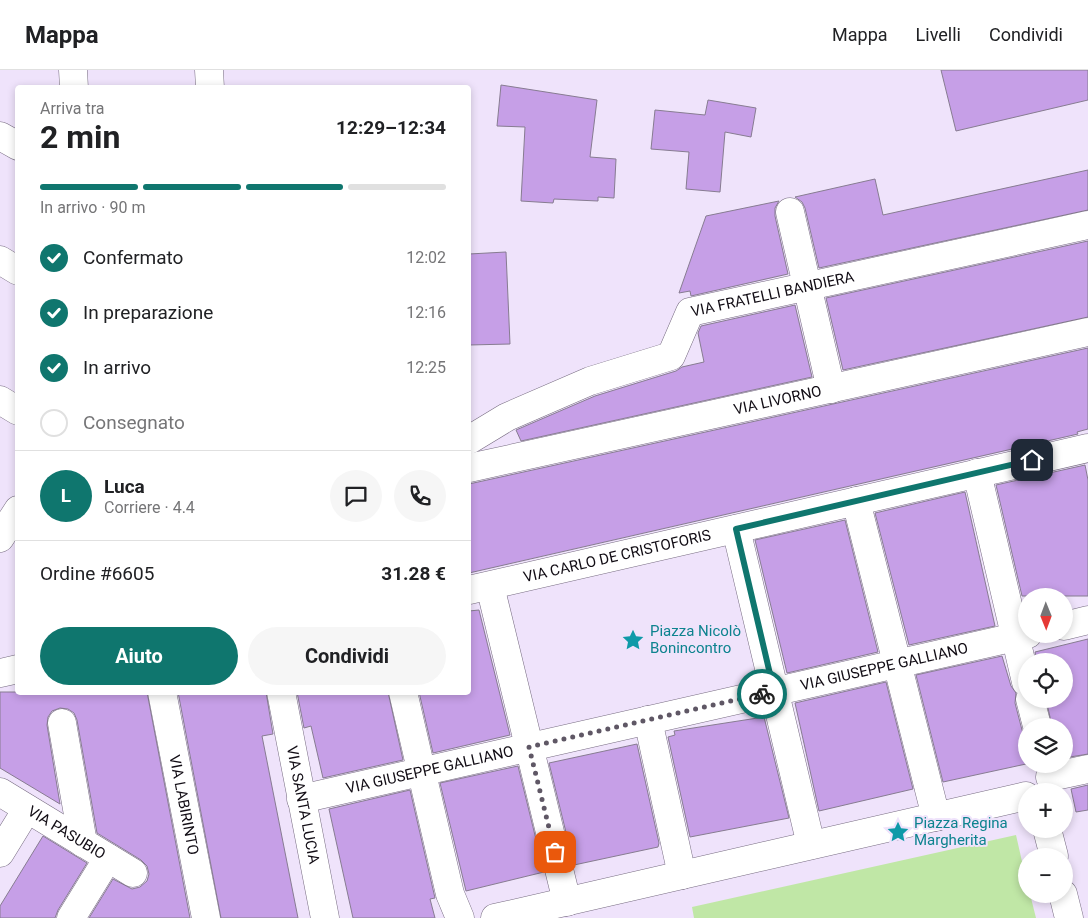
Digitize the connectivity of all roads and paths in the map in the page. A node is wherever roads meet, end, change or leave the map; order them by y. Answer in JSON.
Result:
{"nodes":[{"id":1,"x":73,"y":70,"type":"edge"},
{"id":2,"x":209,"y":70,"type":"edge"},
{"id":3,"x":74,"y":85,"type":"edge"},
{"id":4,"x":210,"y":85,"type":"edge"},
{"id":5,"x":0,"y":136,"type":"edge"},
{"id":6,"x":15,"y":144,"type":"edge"},
{"id":7,"x":790,"y":212,"type":"dead end"},
{"id":8,"x":1088,"y":225,"type":"edge"},
{"id":9,"x":0,"y":260,"type":"edge"},
{"id":10,"x":15,"y":269,"type":"edge"},
{"id":11,"x":807,"y":286,"type":"junction"},
{"id":12,"x":1088,"y":332,"type":"edge"},
{"id":13,"x":831,"y":389,"type":"junction"},
{"id":14,"x":0,"y":400,"type":"edge"},
{"id":15,"x":15,"y":409,"type":"edge"},
{"id":16,"x":471,"y":439,"type":"edge"},
{"id":17,"x":1088,"y":448,"type":"edge"},
{"id":18,"x":471,"y":468,"type":"edge"},
{"id":19,"x":977,"y":473,"type":"junction"},
{"id":20,"x":856,"y":501,"type":"junction"},
{"id":21,"x":15,"y":515,"type":"edge"},
{"id":22,"x":736,"y":529,"type":"junction"},
{"id":23,"x":0,"y":538,"type":"edge"},
{"id":24,"x":479,"y":588,"type":"edge"},
{"id":25,"x":1088,"y":620,"type":"edge"},
{"id":26,"x":1018,"y":621,"type":"edge"},
{"id":27,"x":1073,"y":624,"type":"edge"},
{"id":28,"x":1018,"y":636,"type":"edge"},
{"id":29,"x":897,"y":664,"type":"junction"},
{"id":30,"x":15,"y":670,"type":"edge"},
{"id":31,"x":0,"y":673,"type":"edge"},
{"id":32,"x":774,"y":691,"type":"junction"},
{"id":33,"x":163,"y":695,"type":"edge"},
{"id":34,"x":282,"y":695,"type":"edge"},
{"id":35,"x":404,"y":695,"type":"edge"},
{"id":36,"x":648,"y":720,"type":"junction"},
{"id":37,"x":62,"y":723,"type":"dead end"},
{"id":38,"x":529,"y":747,"type":"junction"},
{"id":39,"x":1088,"y":770,"type":"edge"},
{"id":40,"x":421,"y":772,"type":"junction"},
{"id":41,"x":1045,"y":777,"type":"edge"},
{"id":42,"x":0,"y":792,"type":"edge"},
{"id":43,"x":302,"y":798,"type":"junction"},
{"id":44,"x":1018,"y":798,"type":"edge"},
{"id":45,"x":27,"y":809,"type":"junction"},
{"id":46,"x":936,"y":816,"type":"junction"},
{"id":47,"x":84,"y":843,"type":"junction"},
{"id":48,"x":811,"y":846,"type":"junction"},
{"id":49,"x":0,"y":853,"type":"edge"},
{"id":50,"x":108,"y":858,"type":"junction"},
{"id":51,"x":133,"y":873,"type":"dead end"},
{"id":52,"x":682,"y":875,"type":"junction"},
{"id":53,"x":567,"y":902,"type":"junction"},
{"id":54,"x":1065,"y":903,"type":"edge"},
{"id":55,"x":455,"y":906,"type":"edge"},
{"id":56,"x":320,"y":916,"type":"edge"},
{"id":57,"x":72,"y":918,"type":"edge"},
{"id":58,"x":206,"y":918,"type":"edge"},
{"id":59,"x":495,"y":918,"type":"edge"},
{"id":60,"x":1069,"y":918,"type":"edge"}],
"edges":[{"from":1,"to":3,"type":"street"},
{"from":2,"to":4,"type":"street"},
{"from":5,"to":6,"type":"street"},
{"from":7,"to":11,"type":"street"},
{"from":8,"to":11,"type":"street","name":"VIA FRATELLI BANDIERA"},
{"from":9,"to":10,"type":"street"},
{"from":11,"to":13,"type":"street"},
{"from":11,"to":16,"type":"street","name":"VIA FRATELLI BANDIERA"},
{"from":12,"to":13,"type":"street","name":"VIA LIVORNO"},
{"from":13,"to":18,"type":"street","name":"VIA LIVORNO"},
{"from":14,"to":15,"type":"street"},
{"from":17,"to":19,"type":"street","name":"VIA CARLO DE CRISTOFORIS"},
{"from":19,"to":20,"type":"street","name":"VIA CARLO DE CRISTOFORIS"},
{"from":19,"to":26,"type":"street"},
{"from":20,"to":22,"type":"street","name":"VIA CARLO DE CRISTOFORIS"},
{"from":20,"to":29,"type":"street"},
{"from":21,"to":23,"type":"street"},
{"from":22,"to":24,"type":"street","name":"VIA CARLO DE CRISTOFORIS"},
{"from":22,"to":32,"type":"street"},
{"from":24,"to":38,"type":"street"},
{"from":25,"to":27,"type":"street"},
{"from":28,"to":29,"type":"street","name":"VIA GIUSEPPE GALLIANO"},
{"from":29,"to":32,"type":"street","name":"VIA GIUSEPPE GALLIANO"},
{"from":29,"to":46,"type":"street"},
{"from":30,"to":31,"type":"street"},
{"from":32,"to":36,"type":"street","name":"VIA GIUSEPPE GALLIANO"},
{"from":32,"to":48,"type":"street"},
{"from":33,"to":58,"type":"street","name":"VIA LABIRINTO"},
{"from":34,"to":43,"type":"street","name":"VIA SANTA LUCIA"},
{"from":35,"to":40,"type":"street"},
{"from":36,"to":38,"type":"street","name":"VIA GIUSEPPE GALLIANO"},
{"from":36,"to":52,"type":"street"},
{"from":37,"to":47,"type":"street"},
{"from":38,"to":40,"type":"street","name":"VIA GIUSEPPE GALLIANO"},
{"from":38,"to":53,"type":"street"},
{"from":39,"to":41,"type":"street"},
{"from":40,"to":43,"type":"street","name":"VIA GIUSEPPE GALLIANO"},
{"from":40,"to":55,"type":"street"},
{"from":42,"to":45,"type":"street","name":"VIA PASUBIO"},
{"from":43,"to":56,"type":"street","name":"VIA SANTA LUCIA"},
{"from":44,"to":46,"type":"street"},
{"from":45,"to":47,"type":"street","name":"VIA PASUBIO"},
{"from":45,"to":49,"type":"street"},
{"from":46,"to":48,"type":"street"},
{"from":47,"to":50,"type":"street","name":"VIA PASUBIO"},
{"from":48,"to":52,"type":"street"},
{"from":50,"to":51,"type":"street","name":"VIA PASUBIO"},
{"from":50,"to":57,"type":"street"},
{"from":52,"to":53,"type":"street"},
{"from":53,"to":59,"type":"street"},
{"from":54,"to":60,"type":"street"}]}
